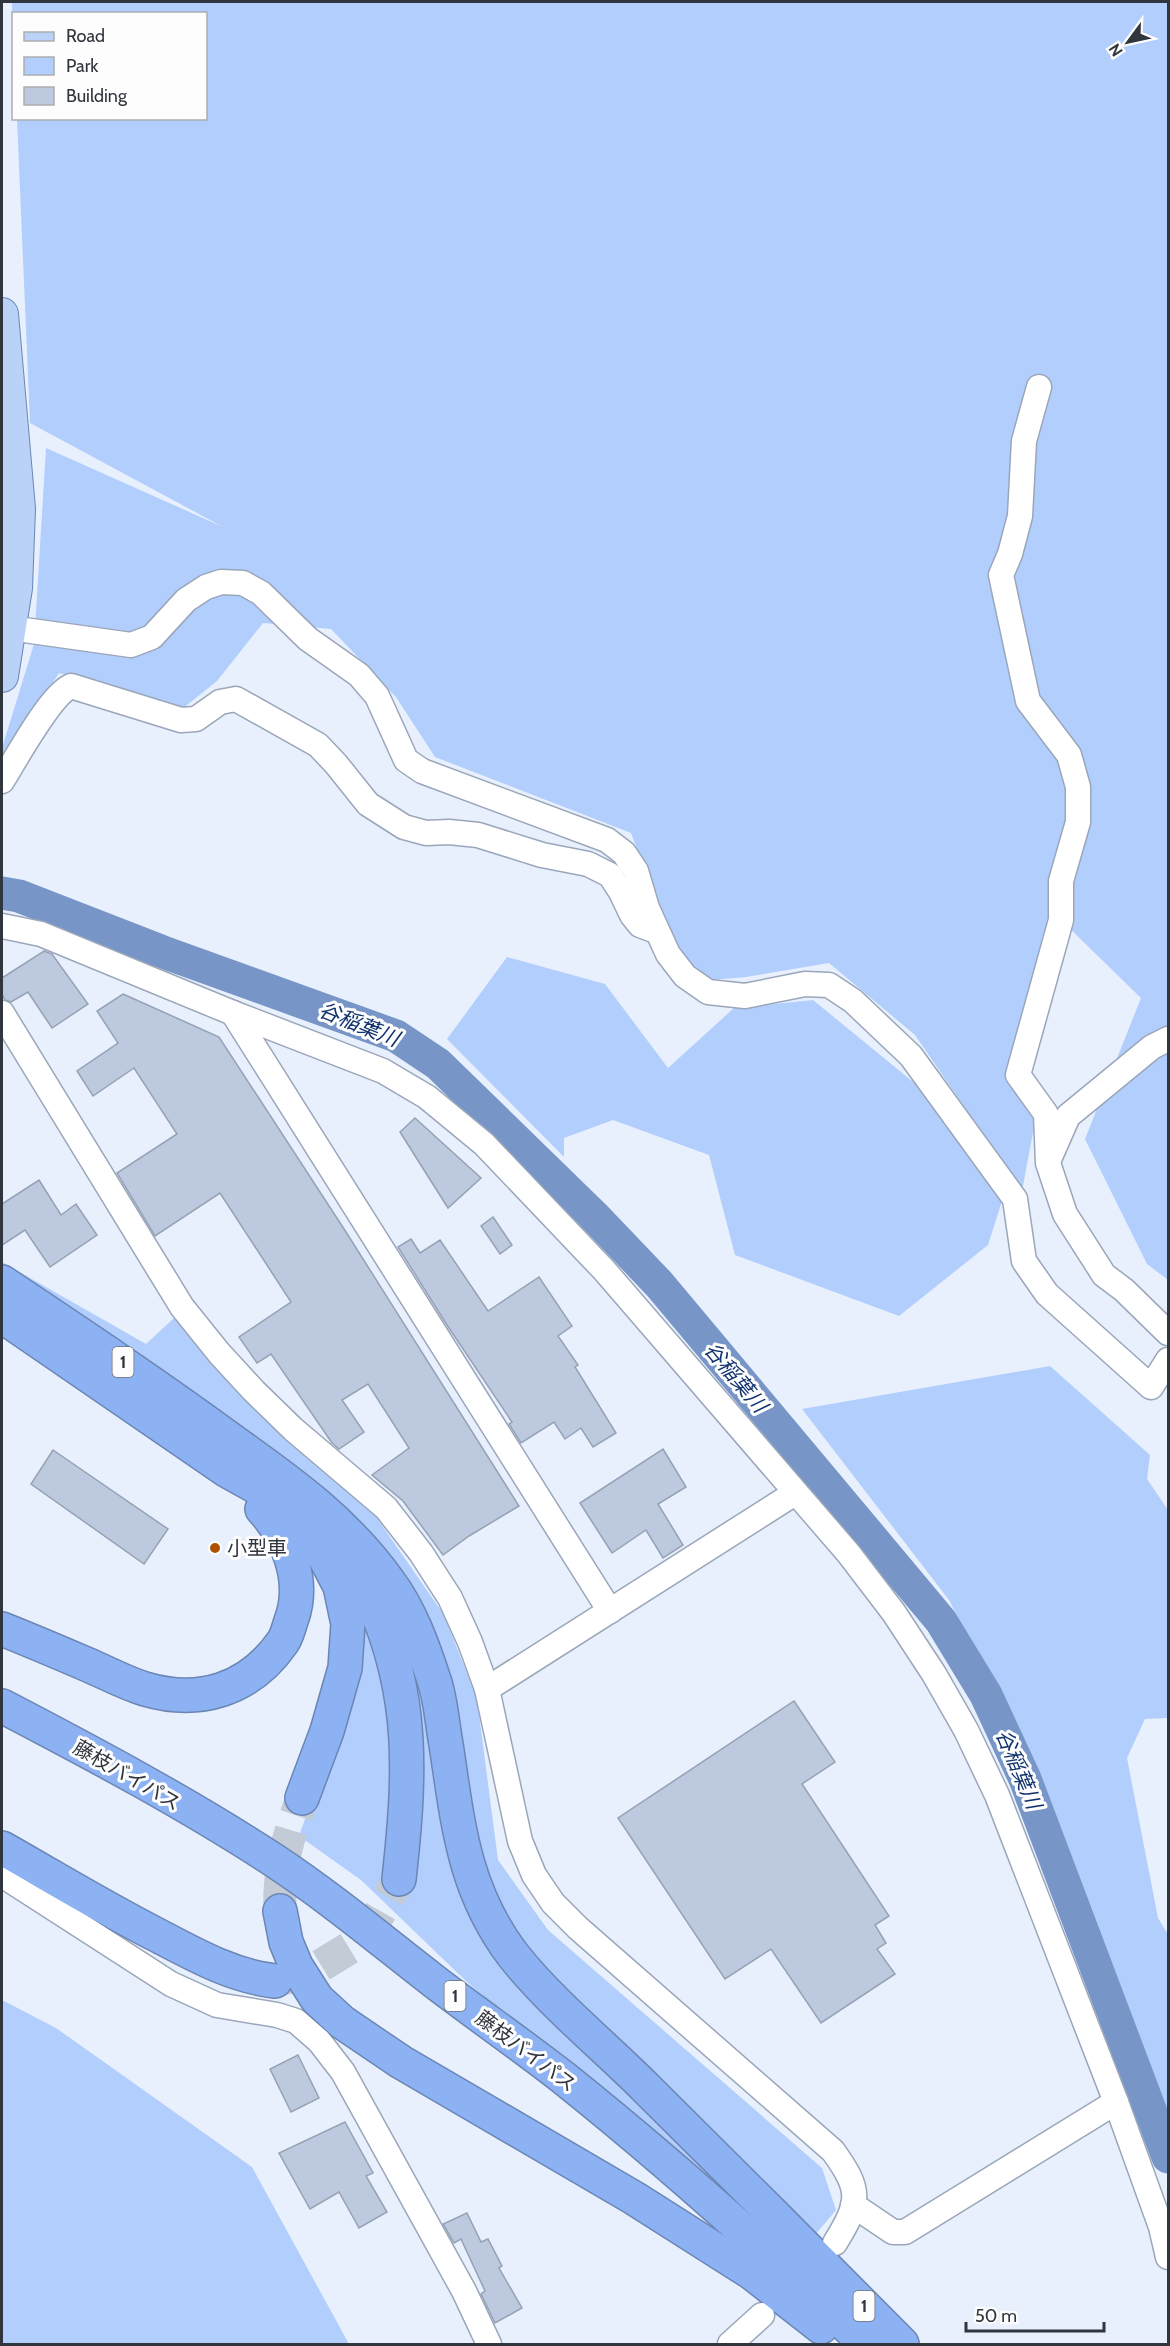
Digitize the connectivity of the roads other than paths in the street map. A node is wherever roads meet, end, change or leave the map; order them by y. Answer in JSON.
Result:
{"nodes":[{"id":1,"x":2,"y":314,"type":"edge"},
{"id":2,"x":1039,"y":387,"type":"dead end"},
{"id":3,"x":10,"y":628,"type":"junction"},
{"id":4,"x":2,"y":676,"type":"edge"},
{"id":5,"x":2,"y":781,"type":"edge"},
{"id":6,"x":2,"y":926,"type":"edge"},
{"id":7,"x":658,"y":933,"type":"junction"},
{"id":8,"x":2,"y":1012,"type":"edge"},
{"id":9,"x":233,"y":1013,"type":"junction"},
{"id":10,"x":1168,"y":1039,"type":"edge"},
{"id":11,"x":1048,"y":1163,"type":"junction"},
{"id":12,"x":2,"y":1282,"type":"edge"},
{"id":13,"x":2,"y":1316,"type":"edge"},
{"id":14,"x":1168,"y":1334,"type":"edge"},
{"id":15,"x":1168,"y":1360,"type":"edge"},
{"id":16,"x":234,"y":1458,"type":"junction"},
{"id":17,"x":300,"y":1490,"type":"junction"},
{"id":18,"x":795,"y":1493,"type":"junction"},
{"id":19,"x":610,"y":1611,"type":"junction"},
{"id":20,"x":2,"y":1629,"type":"edge"},
{"id":21,"x":487,"y":1689,"type":"junction"},
{"id":22,"x":2,"y":1706,"type":"edge"},
{"id":23,"x":302,"y":1798,"type":"tunnel mouth"},
{"id":24,"x":2,"y":1848,"type":"edge"},
{"id":25,"x":2,"y":1875,"type":"edge"},
{"id":26,"x":399,"y":1880,"type":"tunnel mouth"},
{"id":27,"x":280,"y":1911,"type":"tunnel mouth"},
{"id":28,"x":275,"y":1981,"type":"tunnel mouth"},
{"id":29,"x":1116,"y":2102,"type":"junction"},
{"id":30,"x":853,"y":2205,"type":"junction"},
{"id":31,"x":835,"y":2242,"type":"dead end"},
{"id":32,"x":1168,"y":2257,"type":"edge"},
{"id":33,"x":762,"y":2315,"type":"dead end"},
{"id":34,"x":737,"y":2343,"type":"edge"},
{"id":35,"x":489,"y":2344,"type":"edge"},
{"id":36,"x":844,"y":2344,"type":"edge"},
{"id":37,"x":866,"y":2344,"type":"edge"},
{"id":38,"x":902,"y":2344,"type":"edge"}],
"edges":[{"from":1,"to":3,"type":"main road"},
{"from":2,"to":11,"type":"street"},
{"from":3,"to":4,"type":"main road"},
{"from":3,"to":7,"type":"street"},
{"from":5,"to":7,"type":"street"},
{"from":6,"to":9,"type":"street"},
{"from":7,"to":15,"type":"street"},
{"from":8,"to":21,"type":"street"},
{"from":9,"to":18,"type":"street"},
{"from":9,"to":19,"type":"street"},
{"from":10,"to":11,"type":"street"},
{"from":11,"to":14,"type":"street"},
{"from":12,"to":16,"type":"highway","number":"1"},
{"from":13,"to":16,"type":"highway","number":"1"},
{"from":16,"to":17,"type":"highway","number":"1"},
{"from":16,"to":20,"type":"highway","number":"1"},
{"from":16,"to":23,"type":"highway","number":"1"},
{"from":17,"to":26,"type":"highway","number":"1"},
{"from":17,"to":38,"type":"highway","number":"1"},
{"from":18,"to":19,"type":"street"},
{"from":18,"to":29,"type":"street"},
{"from":19,"to":21,"type":"street"},
{"from":21,"to":30,"type":"street"},
{"from":22,"to":37,"type":"highway","name":"藤枝バイパス","number":"1"},
{"from":24,"to":28,"type":"highway"},
{"from":25,"to":35,"type":"street"},
{"from":27,"to":36,"type":"highway","number":"1"},
{"from":29,"to":30,"type":"street"},
{"from":29,"to":32,"type":"street"},
{"from":30,"to":31,"type":"street"},
{"from":33,"to":34,"type":"street"}]}
